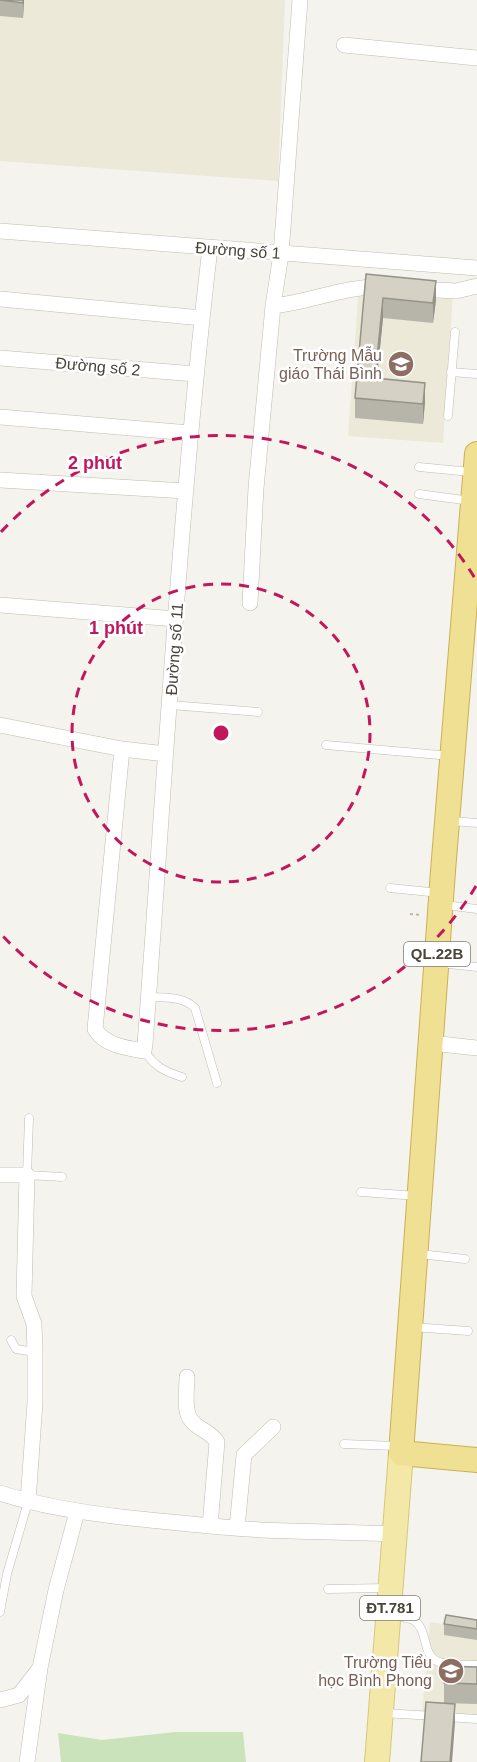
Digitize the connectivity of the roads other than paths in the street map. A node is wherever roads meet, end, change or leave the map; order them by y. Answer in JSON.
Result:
{"nodes":[{"id":1,"x":300,"y":0,"type":"edge"},
{"id":2,"x":344,"y":45,"type":"dead end"},
{"id":3,"x":477,"y":58,"type":"edge"},
{"id":4,"x":0,"y":231,"type":"edge"},
{"id":5,"x":210,"y":248,"type":"junction"},
{"id":6,"x":281,"y":254,"type":"junction"},
{"id":7,"x":477,"y":268,"type":"edge"},
{"id":8,"x":477,"y":286,"type":"edge"},
{"id":9,"x":0,"y":298,"type":"edge"},
{"id":10,"x":273,"y":306,"type":"junction"},
{"id":11,"x":202,"y":318,"type":"junction"},
{"id":12,"x":455,"y":332,"type":"dead end"},
{"id":13,"x":0,"y":358,"type":"edge"},
{"id":14,"x":451,"y":372,"type":"junction"},
{"id":15,"x":195,"y":374,"type":"junction"},
{"id":16,"x":477,"y":374,"type":"edge"},
{"id":17,"x":448,"y":416,"type":"dead end"},
{"id":18,"x":0,"y":417,"type":"edge"},
{"id":19,"x":190,"y":434,"type":"junction"},
{"id":20,"x":477,"y":464,"type":"edge"},
{"id":21,"x":419,"y":467,"type":"dead end"},
{"id":22,"x":0,"y":480,"type":"edge"},
{"id":23,"x":186,"y":491,"type":"junction"},
{"id":24,"x":419,"y":494,"type":"dead end"},
{"id":25,"x":473,"y":501,"type":"junction"},
{"id":26,"x":473,"y":563,"type":"edge"},
{"id":27,"x":250,"y":603,"type":"dead end"},
{"id":28,"x":0,"y":605,"type":"edge"},
{"id":29,"x":471,"y":610,"type":"edge"},
{"id":30,"x":176,"y":620,"type":"junction"},
{"id":31,"x":170,"y":705,"type":"junction"},
{"id":32,"x":258,"y":712,"type":"dead end"},
{"id":33,"x":0,"y":724,"type":"edge"},
{"id":34,"x":326,"y":745,"type":"dead end"},
{"id":35,"x":122,"y":749,"type":"junction"},
{"id":36,"x":166,"y":754,"type":"junction"},
{"id":37,"x":452,"y":756,"type":"junction"},
{"id":38,"x":447,"y":820,"type":"junction"},
{"id":39,"x":477,"y":823,"type":"edge"},
{"id":40,"x":390,"y":888,"type":"dead end"},
{"id":41,"x":441,"y":899,"type":"junction"},
{"id":42,"x":477,"y":909,"type":"edge"},
{"id":43,"x":436,"y":963,"type":"junction"},
{"id":44,"x":477,"y":967,"type":"edge"},
{"id":45,"x":149,"y":997,"type":"junction"},
{"id":46,"x":431,"y":1043,"type":"junction"},
{"id":47,"x":477,"y":1048,"type":"edge"},
{"id":48,"x":144,"y":1051,"type":"junction"},
{"id":49,"x":182,"y":1077,"type":"dead end"},
{"id":50,"x":217,"y":1083,"type":"dead end"},
{"id":51,"x":29,"y":1118,"type":"dead end"},
{"id":52,"x":0,"y":1175,"type":"edge"},
{"id":53,"x":27,"y":1175,"type":"junction"},
{"id":54,"x":62,"y":1177,"type":"dead end"},
{"id":55,"x":361,"y":1192,"type":"dead end"},
{"id":56,"x":419,"y":1196,"type":"junction"},
{"id":57,"x":415,"y":1254,"type":"junction"},
{"id":58,"x":465,"y":1259,"type":"dead end"},
{"id":59,"x":410,"y":1327,"type":"junction"},
{"id":60,"x":468,"y":1330,"type":"dead end"},
{"id":61,"x":11,"y":1340,"type":"dead end"},
{"id":62,"x":35,"y":1352,"type":"junction"},
{"id":63,"x":187,"y":1377,"type":"dead end"},
{"id":64,"x":273,"y":1427,"type":"dead end"},
{"id":65,"x":344,"y":1444,"type":"dead end"},
{"id":66,"x":401,"y":1450,"type":"junction"},
{"id":67,"x":477,"y":1460,"type":"edge"},
{"id":68,"x":0,"y":1493,"type":"edge"},
{"id":69,"x":28,"y":1502,"type":"junction"},
{"id":70,"x":77,"y":1512,"type":"junction"},
{"id":71,"x":210,"y":1526,"type":"junction"},
{"id":72,"x":237,"y":1528,"type":"junction"},
{"id":73,"x":394,"y":1534,"type":"junction"},
{"id":74,"x":4,"y":1573,"type":"edge"},
{"id":75,"x":391,"y":1588,"type":"junction"},
{"id":76,"x":328,"y":1589,"type":"dead end"},
{"id":77,"x":0,"y":1612,"type":"edge"},
{"id":78,"x":389,"y":1615,"type":"junction"},
{"id":79,"x":477,"y":1665,"type":"edge"},
{"id":80,"x":40,"y":1668,"type":"junction"},
{"id":81,"x":0,"y":1700,"type":"edge"},
{"id":82,"x":381,"y":1713,"type":"junction"},
{"id":83,"x":477,"y":1719,"type":"edge"},
{"id":84,"x":27,"y":1762,"type":"edge"},
{"id":85,"x":377,"y":1762,"type":"edge"}],
"edges":[{"from":1,"to":6,"type":"street"},
{"from":2,"to":3,"type":"street"},
{"from":4,"to":5,"type":"street","name":"Đường số 1"},
{"from":5,"to":6,"type":"street","name":"Đường số 1"},
{"from":5,"to":11,"type":"street","name":"Đường số 11"},
{"from":6,"to":7,"type":"street","name":"Đường số 1"},
{"from":6,"to":10,"type":"street"},
{"from":8,"to":10,"type":"street"},
{"from":9,"to":11,"type":"street"},
{"from":10,"to":27,"type":"street"},
{"from":11,"to":15,"type":"street","name":"Đường số 11"},
{"from":12,"to":14,"type":"lane"},
{"from":13,"to":15,"type":"street","name":"Đường số 2"},
{"from":14,"to":16,"type":"lane"},
{"from":14,"to":17,"type":"lane"},
{"from":15,"to":19,"type":"street","name":"Đường số 11"},
{"from":18,"to":19,"type":"street"},
{"from":19,"to":23,"type":"street","name":"Đường số 11"},
{"from":20,"to":21,"type":"lane"},
{"from":20,"to":25,"type":"highway","number":"QL.22B"},
{"from":22,"to":23,"type":"street"},
{"from":23,"to":30,"type":"street","name":"Đường số 11"},
{"from":24,"to":25,"type":"lane"},
{"from":25,"to":26,"type":"highway","number":"QL.22B"},
{"from":26,"to":29,"type":"highway","number":"QL.22B"},
{"from":28,"to":30,"type":"street"},
{"from":29,"to":37,"type":"highway","number":"QL.22B"},
{"from":30,"to":31,"type":"street","name":"Đường số 11"},
{"from":31,"to":32,"type":"lane"},
{"from":31,"to":36,"type":"street","name":"Đường số 11"},
{"from":33,"to":35,"type":"street"},
{"from":34,"to":37,"type":"lane"},
{"from":35,"to":36,"type":"street"},
{"from":35,"to":48,"type":"street"},
{"from":36,"to":45,"type":"street","name":"Đường số 11"},
{"from":37,"to":38,"type":"highway","number":"QL.22B"},
{"from":38,"to":39,"type":"lane"},
{"from":38,"to":41,"type":"highway","number":"QL.22B"},
{"from":40,"to":41,"type":"lane"},
{"from":41,"to":42,"type":"lane"},
{"from":41,"to":43,"type":"highway","number":"QL.22B"},
{"from":43,"to":44,"type":"lane"},
{"from":43,"to":46,"type":"highway","number":"QL.22B"},
{"from":45,"to":48,"type":"street","name":"Đường số 11"},
{"from":45,"to":50,"type":"lane"},
{"from":46,"to":47,"type":"street"},
{"from":46,"to":56,"type":"highway","number":"QL.22B"},
{"from":48,"to":49,"type":"lane"},
{"from":51,"to":53,"type":"lane"},
{"from":52,"to":53,"type":"street"},
{"from":53,"to":54,"type":"lane"},
{"from":53,"to":62,"type":"street"},
{"from":55,"to":56,"type":"lane"},
{"from":56,"to":57,"type":"highway","number":"QL.22B"},
{"from":57,"to":58,"type":"lane"},
{"from":57,"to":59,"type":"highway","number":"QL.22B"},
{"from":59,"to":60,"type":"lane"},
{"from":59,"to":66,"type":"highway","number":"QL.22B"},
{"from":61,"to":62,"type":"lane"},
{"from":62,"to":69,"type":"street"},
{"from":63,"to":71,"type":"street"},
{"from":64,"to":72,"type":"street"},
{"from":65,"to":66,"type":"lane"},
{"from":66,"to":67,"type":"highway"},
{"from":66,"to":73,"type":"main road","number":"ĐT.781"},
{"from":68,"to":69,"type":"street"},
{"from":69,"to":70,"type":"street"},
{"from":69,"to":74,"type":"lane"},
{"from":70,"to":71,"type":"street"},
{"from":70,"to":80,"type":"street"},
{"from":71,"to":72,"type":"street"},
{"from":72,"to":73,"type":"street"},
{"from":73,"to":75,"type":"main road","number":"ĐT.781"},
{"from":74,"to":77,"type":"lane"},
{"from":75,"to":76,"type":"lane"},
{"from":75,"to":78,"type":"main road","number":"ĐT.781"},
{"from":78,"to":79,"type":"lane"},
{"from":78,"to":82,"type":"main road","number":"ĐT.781"},
{"from":80,"to":81,"type":"street"},
{"from":80,"to":84,"type":"street"},
{"from":82,"to":83,"type":"lane"},
{"from":82,"to":85,"type":"main road","number":"ĐT.781"}]}
